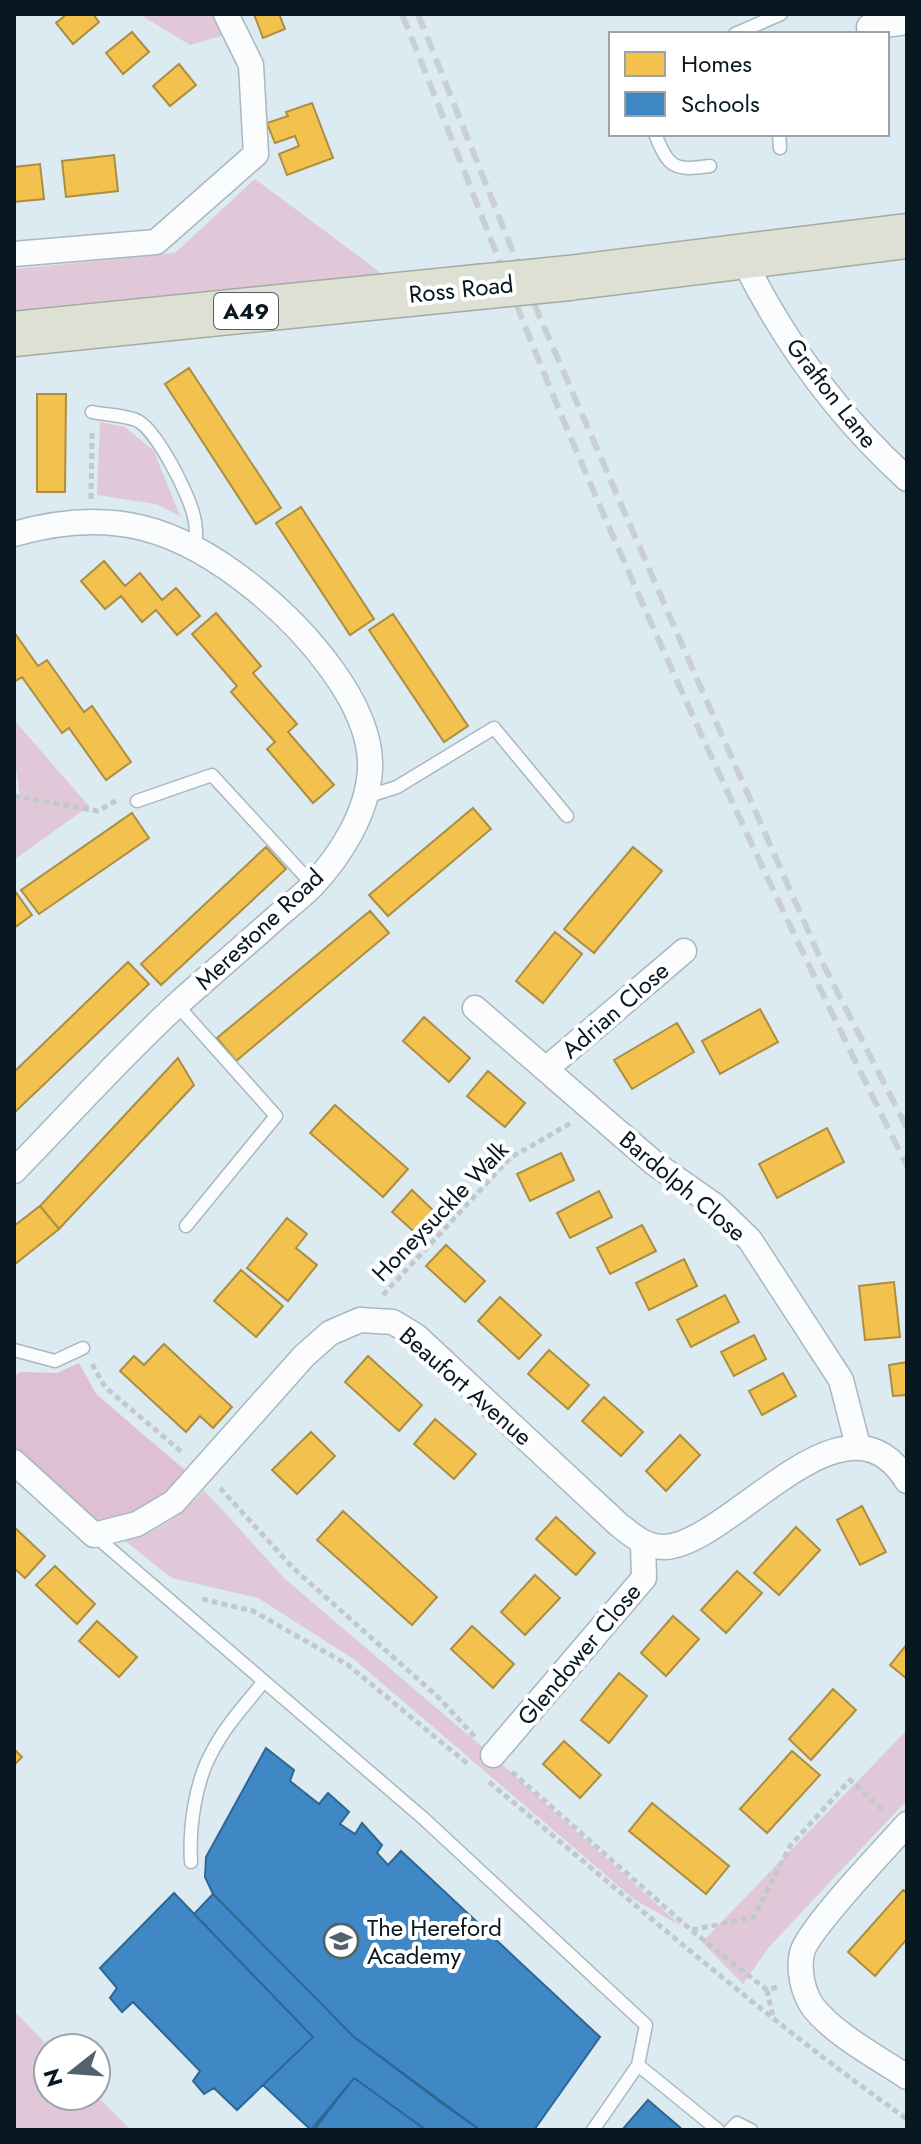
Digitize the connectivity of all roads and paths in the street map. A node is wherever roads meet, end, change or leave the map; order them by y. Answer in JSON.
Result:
{"nodes":[{"id":1,"x":226,"y":14,"type":"edge"},
{"id":2,"x":781,"y":14,"type":"edge"},
{"id":3,"x":907,"y":22,"type":"edge"},
{"id":4,"x":865,"y":25,"type":"edge"},
{"id":5,"x":740,"y":32,"type":"edge"},
{"id":6,"x":656,"y":136,"type":"edge"},
{"id":7,"x":779,"y":136,"type":"edge"},
{"id":8,"x":780,"y":148,"type":"dead end"},
{"id":9,"x":710,"y":166,"type":"dead end"},
{"id":10,"x":907,"y":236,"type":"edge"},
{"id":11,"x":14,"y":254,"type":"edge"},
{"id":12,"x":743,"y":259,"type":"junction"},
{"id":13,"x":14,"y":334,"type":"edge"},
{"id":14,"x":92,"y":412,"type":"joint"},
{"id":15,"x":907,"y":479,"type":"edge"},
{"id":16,"x":91,"y":520,"type":"junction"},
{"id":17,"x":14,"y":534,"type":"edge"},
{"id":18,"x":195,"y":548,"type":"junction"},
{"id":19,"x":14,"y":796,"type":"edge"},
{"id":20,"x":366,"y":797,"type":"junction"},
{"id":21,"x":137,"y":801,"type":"joint"},
{"id":22,"x":567,"y":816,"type":"dead end"},
{"id":23,"x":313,"y":885,"type":"junction"},
{"id":24,"x":684,"y":951,"type":"dead end"},
{"id":25,"x":177,"y":1005,"type":"junction"},
{"id":26,"x":475,"y":1008,"type":"dead end"},
{"id":27,"x":546,"y":1069,"type":"junction"},
{"id":28,"x":593,"y":1110,"type":"junction"},
{"id":29,"x":14,"y":1171,"type":"edge"},
{"id":30,"x":186,"y":1226,"type":"dead end"},
{"id":31,"x":360,"y":1320,"type":"junction"},
{"id":32,"x":83,"y":1348,"type":"joint"},
{"id":33,"x":14,"y":1350,"type":"edge"},
{"id":34,"x":858,"y":1446,"type":"junction"},
{"id":35,"x":14,"y":1462,"type":"edge"},
{"id":36,"x":203,"y":1469,"type":"junction"},
{"id":37,"x":907,"y":1481,"type":"edge"},
{"id":38,"x":94,"y":1535,"type":"junction"},
{"id":39,"x":643,"y":1544,"type":"junction"},
{"id":40,"x":195,"y":1598,"type":"dead end"},
{"id":41,"x":264,"y":1681,"type":"junction"},
{"id":42,"x":470,"y":1766,"type":"dead end"},
{"id":43,"x":488,"y":1766,"type":"joint"},
{"id":44,"x":905,"y":1826,"type":"edge"},
{"id":45,"x":191,"y":1862,"type":"dead end"},
{"id":46,"x":691,"y":1930,"type":"dead end"},
{"id":47,"x":767,"y":1990,"type":"dead end"},
{"id":48,"x":773,"y":2018,"type":"junction"},
{"id":49,"x":638,"y":2065,"type":"junction"},
{"id":50,"x":907,"y":2077,"type":"edge"},
{"id":51,"x":907,"y":2119,"type":"edge"},
{"id":52,"x":593,"y":2130,"type":"edge"},
{"id":53,"x":718,"y":2130,"type":"edge"},
{"id":54,"x":730,"y":2130,"type":"edge"},
{"id":55,"x":751,"y":2130,"type":"edge"}],
"edges":[{"from":1,"to":11,"type":"street"},
{"from":2,"to":5,"type":"lane"},
{"from":3,"to":4,"type":"street"},
{"from":6,"to":9,"type":"lane"},
{"from":7,"to":8,"type":"lane"},
{"from":10,"to":12,"type":"highway","name":"Ross Road","number":"A49"},
{"from":12,"to":13,"type":"highway","name":"Ross Road","number":"A49","bridge":true},
{"from":12,"to":15,"type":"street","name":"Grafton Lane"},
{"from":14,"to":16,"type":"path"},
{"from":14,"to":18,"type":"lane"},
{"from":16,"to":17,"type":"street","name":"Merestone Road"},
{"from":16,"to":18,"type":"street","name":"Merestone Road"},
{"from":18,"to":20,"type":"street","name":"Merestone Road"},
{"from":19,"to":21,"type":"path"},
{"from":20,"to":22,"type":"lane"},
{"from":20,"to":23,"type":"street","name":"Merestone Road"},
{"from":21,"to":23,"type":"lane"},
{"from":23,"to":25,"type":"street","name":"Merestone Road"},
{"from":24,"to":27,"type":"street","name":"Adrian Close"},
{"from":25,"to":29,"type":"street","name":"Merestone Road"},
{"from":25,"to":30,"type":"lane"},
{"from":26,"to":27,"type":"street","name":"Bardolph Close"},
{"from":27,"to":28,"type":"street","name":"Bardolph Close"},
{"from":28,"to":31,"type":"path","name":"Honeysuckle Walk"},
{"from":28,"to":34,"type":"street","name":"Bardolph Close"},
{"from":31,"to":36,"type":"street"},
{"from":31,"to":39,"type":"street","name":"Beaufort Avenue"},
{"from":32,"to":33,"type":"lane"},
{"from":32,"to":36,"type":"path"},
{"from":34,"to":37,"type":"street"},
{"from":34,"to":39,"type":"street"},
{"from":35,"to":38,"type":"street"},
{"from":36,"to":38,"type":"street"},
{"from":38,"to":41,"type":"lane"},
{"from":39,"to":43,"type":"street","name":"Glendower Close"},
{"from":40,"to":42,"type":"path"},
{"from":41,"to":45,"type":"lane"},
{"from":41,"to":49,"type":"lane"},
{"from":43,"to":48,"type":"path"},
{"from":44,"to":46,"type":"path"},
{"from":44,"to":50,"type":"street"},
{"from":47,"to":48,"type":"path"},
{"from":48,"to":51,"type":"path"},
{"from":49,"to":52,"type":"lane"},
{"from":49,"to":53,"type":"lane"},
{"from":54,"to":55,"type":"lane"}]}
